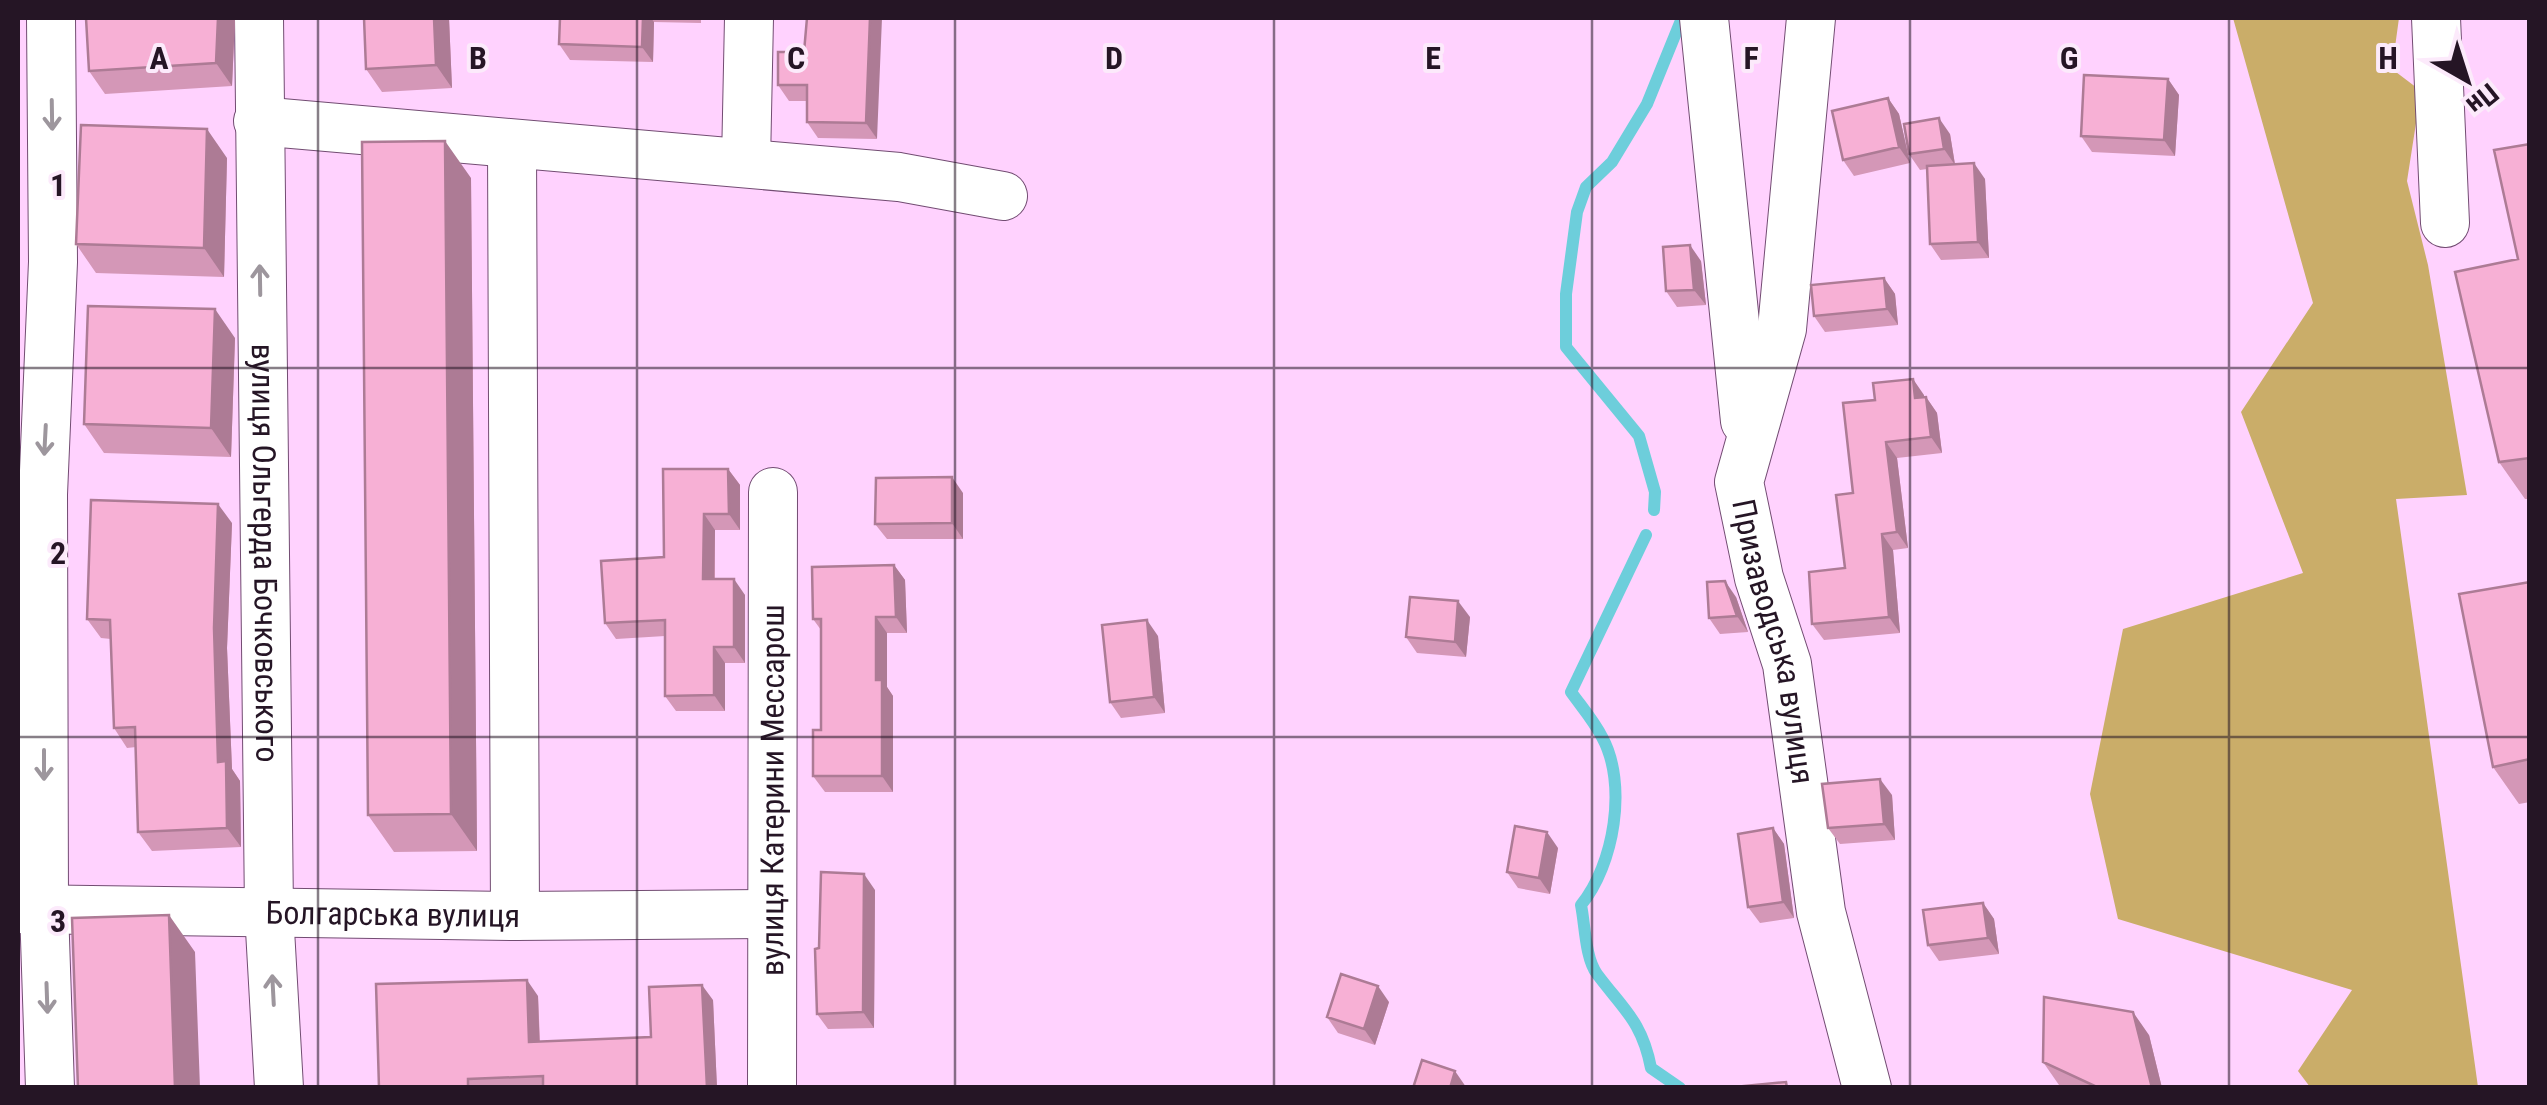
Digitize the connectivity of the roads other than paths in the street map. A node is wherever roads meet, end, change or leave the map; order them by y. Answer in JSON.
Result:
{"nodes":[{"id":1,"x":51,"y":18,"type":"edge"},
{"id":2,"x":259,"y":18,"type":"edge"},
{"id":3,"x":749,"y":18,"type":"edge"},
{"id":4,"x":1704,"y":18,"type":"edge"},
{"id":5,"x":1790,"y":18,"type":"edge"},
{"id":6,"x":1811,"y":18,"type":"edge"},
{"id":7,"x":2436,"y":18,"type":"edge"},
{"id":8,"x":1806,"y":67,"type":"junction"},
{"id":9,"x":258,"y":121,"type":"junction"},
{"id":10,"x":512,"y":145,"type":"junction"},
{"id":11,"x":746,"y":162,"type":"junction"},
{"id":12,"x":1003,"y":196,"type":"dead end"},
{"id":13,"x":2445,"y":223,"type":"dead end"},
{"id":14,"x":1748,"y":449,"type":"junction"},
{"id":15,"x":773,"y":492,"type":"dead end"},
{"id":16,"x":31,"y":909,"type":"edge"},
{"id":17,"x":269,"y":912,"type":"junction"},
{"id":18,"x":769,"y":914,"type":"junction"},
{"id":19,"x":515,"y":916,"type":"junction"},
{"id":20,"x":50,"y":1088,"type":"edge"},
{"id":21,"x":279,"y":1088,"type":"edge"},
{"id":22,"x":772,"y":1088,"type":"edge"},
{"id":23,"x":1867,"y":1088,"type":"edge"}],
"edges":[{"from":1,"to":16,"type":"street","one_way":true},
{"from":2,"to":9,"type":"street","name":"вулиця Ольгерда Бочковського"},
{"from":3,"to":11,"type":"street"},
{"from":4,"to":14,"type":"street"},
{"from":5,"to":8,"type":"street"},
{"from":6,"to":8,"type":"street","name":"Призаводська вулиця"},
{"from":7,"to":13,"type":"street"},
{"from":8,"to":14,"type":"street","name":"Призаводська вулиця"},
{"from":9,"to":10,"type":"street"},
{"from":17,"to":9,"type":"street","name":"вулиця Ольгерда Бочковського","one_way":true},
{"from":10,"to":11,"type":"street"},
{"from":10,"to":19,"type":"street"},
{"from":11,"to":12,"type":"street"},
{"from":14,"to":23,"type":"street","name":"Призаводська вулиця"},
{"from":15,"to":18,"type":"street","name":"вулиця Катерини Мессарош"},
{"from":16,"to":17,"type":"street","name":"Болгарська вулиця"},
{"from":16,"to":20,"type":"street","one_way":true},
{"from":17,"to":19,"type":"street","name":"Болгарська вулиця"},
{"from":21,"to":17,"type":"street","name":"вулиця Ольгерда Бочковського","one_way":true},
{"from":18,"to":19,"type":"street","name":"Болгарська вулиця"},
{"from":18,"to":22,"type":"street","name":"вулиця Катерини Мессарош"}]}
